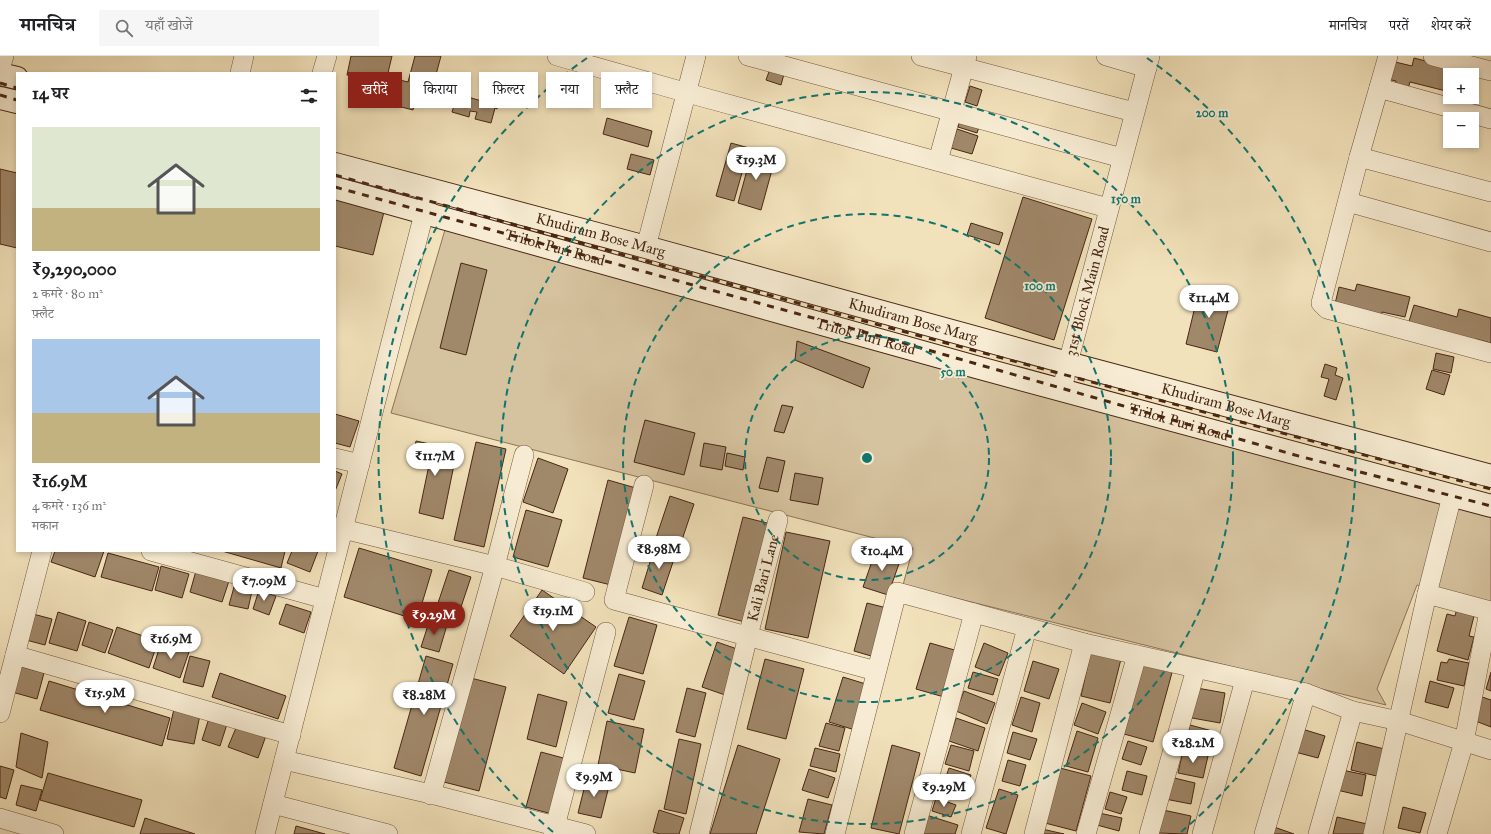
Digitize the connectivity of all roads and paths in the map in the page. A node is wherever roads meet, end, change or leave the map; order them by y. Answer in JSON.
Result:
{"nodes":[{"id":1,"x":4,"y":56,"type":"edge"},
{"id":2,"x":244,"y":56,"type":"edge"},
{"id":3,"x":327,"y":56,"type":"edge"},
{"id":4,"x":557,"y":56,"type":"edge"},
{"id":5,"x":696,"y":56,"type":"edge"},
{"id":6,"x":748,"y":56,"type":"edge"},
{"id":7,"x":921,"y":56,"type":"edge"},
{"id":8,"x":1106,"y":56,"type":"edge"},
{"id":9,"x":1388,"y":56,"type":"edge"},
{"id":10,"x":1433,"y":56,"type":"edge"},
{"id":11,"x":965,"y":62,"type":"edge"},
{"id":12,"x":1149,"y":62,"type":"edge"},
{"id":13,"x":0,"y":69,"type":"edge"},
{"id":14,"x":1491,"y":71,"type":"edge"},
{"id":15,"x":240,"y":72,"type":"edge"},
{"id":16,"x":322,"y":72,"type":"edge"},
{"id":17,"x":0,"y":74,"type":"edge"},
{"id":18,"x":16,"y":78,"type":"edge"},
{"id":19,"x":1379,"y":88,"type":"junction"},
{"id":20,"x":687,"y":93,"type":"junction"},
{"id":21,"x":0,"y":98,"type":"edge"},
{"id":22,"x":16,"y":102,"type":"edge"},
{"id":23,"x":952,"y":110,"type":"junction"},
{"id":24,"x":1134,"y":112,"type":"junction"},
{"id":25,"x":1491,"y":119,"type":"edge"},
{"id":26,"x":1359,"y":157,"type":"junction"},
{"id":27,"x":1122,"y":158,"type":"junction"},
{"id":28,"x":938,"y":161,"type":"junction"},
{"id":29,"x":336,"y":164,"type":"edge"},
{"id":30,"x":336,"y":188,"type":"edge"},
{"id":31,"x":430,"y":190,"type":"junction"},
{"id":32,"x":1491,"y":192,"type":"edge"},
{"id":33,"x":1348,"y":202,"type":"junction"},
{"id":34,"x":1108,"y":208,"type":"junction"},
{"id":35,"x":425,"y":213,"type":"junction"},
{"id":36,"x":1491,"y":242,"type":"edge"},
{"id":37,"x":646,"y":247,"type":"junction"},
{"id":38,"x":1491,"y":353,"type":"edge"},
{"id":39,"x":1068,"y":363,"type":"junction"},
{"id":40,"x":1062,"y":390,"type":"junction"},
{"id":41,"x":524,"y":454,"type":"dead end"},
{"id":42,"x":336,"y":458,"type":"edge"},
{"id":43,"x":360,"y":464,"type":"junction"},
{"id":44,"x":1491,"y":476,"type":"edge"},
{"id":45,"x":644,"y":485,"type":"dead end"},
{"id":46,"x":1452,"y":496,"type":"junction"},
{"id":47,"x":1491,"y":506,"type":"edge"},
{"id":48,"x":778,"y":520,"type":"dead end"},
{"id":49,"x":343,"y":529,"type":"junction"},
{"id":50,"x":42,"y":552,"type":"edge"},
{"id":51,"x":155,"y":552,"type":"edge"},
{"id":52,"x":495,"y":566,"type":"junction"},
{"id":53,"x":585,"y":592,"type":"dead end"},
{"id":54,"x":1427,"y":594,"type":"junction"},
{"id":55,"x":325,"y":599,"type":"junction"},
{"id":56,"x":1490,"y":611,"type":"edge"},
{"id":57,"x":974,"y":613,"type":"junction"},
{"id":58,"x":1027,"y":628,"type":"junction"},
{"id":59,"x":606,"y":632,"type":"dead end"},
{"id":60,"x":748,"y":636,"type":"junction"},
{"id":61,"x":1084,"y":643,"type":"junction"},
{"id":62,"x":1137,"y":655,"type":"junction"},
{"id":63,"x":15,"y":656,"type":"junction"},
{"id":64,"x":1196,"y":669,"type":"junction"},
{"id":65,"x":876,"y":671,"type":"junction"},
{"id":66,"x":1245,"y":680,"type":"junction"},
{"id":67,"x":1306,"y":693,"type":"junction"},
{"id":68,"x":1353,"y":711,"type":"junction"},
{"id":69,"x":0,"y":713,"type":"edge"},
{"id":70,"x":1399,"y":721,"type":"junction"},
{"id":71,"x":291,"y":735,"type":"junction"},
{"id":72,"x":1464,"y":742,"type":"junction"},
{"id":73,"x":1491,"y":750,"type":"edge"},
{"id":74,"x":284,"y":760,"type":"junction"},
{"id":75,"x":431,"y":795,"type":"junction"},
{"id":76,"x":273,"y":804,"type":"junction"},
{"id":77,"x":0,"y":818,"type":"edge"},
{"id":78,"x":554,"y":830,"type":"edge"},
{"id":79,"x":54,"y":834,"type":"edge"},
{"id":80,"x":265,"y":834,"type":"edge"},
{"id":81,"x":388,"y":834,"type":"edge"},
{"id":82,"x":586,"y":834,"type":"edge"},
{"id":83,"x":699,"y":834,"type":"edge"},
{"id":84,"x":835,"y":834,"type":"edge"},
{"id":85,"x":914,"y":834,"type":"edge"},
{"id":86,"x":971,"y":834,"type":"edge"},
{"id":87,"x":1034,"y":834,"type":"edge"},
{"id":88,"x":1086,"y":834,"type":"edge"},
{"id":89,"x":1149,"y":834,"type":"edge"},
{"id":90,"x":1202,"y":834,"type":"edge"},
{"id":91,"x":1264,"y":834,"type":"edge"},
{"id":92,"x":1318,"y":834,"type":"edge"},
{"id":93,"x":1373,"y":834,"type":"edge"},
{"id":94,"x":1437,"y":834,"type":"edge"}],
"edges":[{"from":1,"to":13,"type":"street"},
{"from":2,"to":15,"type":"street"},
{"from":3,"to":16,"type":"street"},
{"from":4,"to":20,"type":"street"},
{"from":5,"to":20,"type":"street"},
{"from":6,"to":23,"type":"street"},
{"from":7,"to":11,"type":"street"},
{"from":8,"to":12,"type":"street"},
{"from":9,"to":19,"type":"street"},
{"from":10,"to":14,"type":"street"},
{"from":11,"to":23,"type":"street"},
{"from":11,"to":24,"type":"street"},
{"from":12,"to":24,"type":"street","name":"31st Block Main Road"},
{"from":17,"to":18,"type":"street"},
{"from":19,"to":25,"type":"street"},
{"from":19,"to":26,"type":"street"},
{"from":20,"to":28,"type":"street"},
{"from":20,"to":37,"type":"street"},
{"from":21,"to":22,"type":"street"},
{"from":23,"to":27,"type":"street"},
{"from":23,"to":28,"type":"street"},
{"from":24,"to":27,"type":"street","name":"31st Block Main Road"},
{"from":26,"to":32,"type":"street"},
{"from":26,"to":33,"type":"street"},
{"from":27,"to":34,"type":"street","name":"31st Block Main Road"},
{"from":28,"to":34,"type":"street"},
{"from":29,"to":31,"type":"street","name":"Khudiram Bose Marg"},
{"from":30,"to":35,"type":"street","name":"Trilok Puri Road"},
{"from":31,"to":35,"type":"street"},
{"from":31,"to":37,"type":"street","name":"Khudiram Bose Marg"},
{"from":33,"to":36,"type":"street"},
{"from":33,"to":38,"type":"street"},
{"from":34,"to":39,"type":"street","name":"31st Block Main Road"},
{"from":35,"to":40,"type":"street","name":"Trilok Puri Road"},
{"from":35,"to":43,"type":"street"},
{"from":37,"to":39,"type":"street","name":"Khudiram Bose Marg"},
{"from":39,"to":40,"type":"street","name":"31st Block Main Road"},
{"from":39,"to":44,"type":"street","name":"Khudiram Bose Marg"},
{"from":40,"to":46,"type":"street","name":"Trilok Puri Road"},
{"from":41,"to":52,"type":"street"},
{"from":42,"to":43,"type":"street"},
{"from":43,"to":49,"type":"street"},
{"from":45,"to":60,"type":"street"},
{"from":46,"to":47,"type":"street","name":"Trilok Puri Road"},
{"from":46,"to":54,"type":"street"},
{"from":48,"to":60,"type":"street","name":"Kali Bari Lane"},
{"from":49,"to":52,"type":"street"},
{"from":49,"to":55,"type":"street"},
{"from":50,"to":63,"type":"street"},
{"from":51,"to":55,"type":"street"},
{"from":52,"to":53,"type":"street"},
{"from":52,"to":75,"type":"street"},
{"from":54,"to":56,"type":"street"},
{"from":54,"to":70,"type":"street"},
{"from":55,"to":71,"type":"street"},
{"from":56,"to":72,"type":"street"},
{"from":57,"to":58,"type":"street"},
{"from":57,"to":65,"type":"street"},
{"from":57,"to":85,"type":"street"},
{"from":58,"to":61,"type":"street"},
{"from":58,"to":86,"type":"street"},
{"from":59,"to":78,"type":"street"},
{"from":60,"to":65,"type":"street"},
{"from":60,"to":83,"type":"street","name":"Kali Bari Lane"},
{"from":61,"to":62,"type":"street"},
{"from":61,"to":87,"type":"street"},
{"from":62,"to":64,"type":"street"},
{"from":62,"to":88,"type":"street"},
{"from":63,"to":69,"type":"street"},
{"from":63,"to":71,"type":"street"},
{"from":64,"to":66,"type":"street"},
{"from":64,"to":89,"type":"street"},
{"from":65,"to":84,"type":"street"},
{"from":66,"to":67,"type":"street"},
{"from":66,"to":90,"type":"street"},
{"from":67,"to":68,"type":"street"},
{"from":67,"to":91,"type":"street"},
{"from":68,"to":70,"type":"street"},
{"from":68,"to":92,"type":"street"},
{"from":70,"to":72,"type":"street"},
{"from":70,"to":93,"type":"street"},
{"from":71,"to":74,"type":"street"},
{"from":72,"to":73,"type":"street"},
{"from":72,"to":94,"type":"street"},
{"from":74,"to":75,"type":"street"},
{"from":74,"to":76,"type":"street"},
{"from":75,"to":78,"type":"street"},
{"from":76,"to":80,"type":"street"},
{"from":76,"to":81,"type":"street"},
{"from":77,"to":79,"type":"street"},
{"from":78,"to":82,"type":"street"}]}
